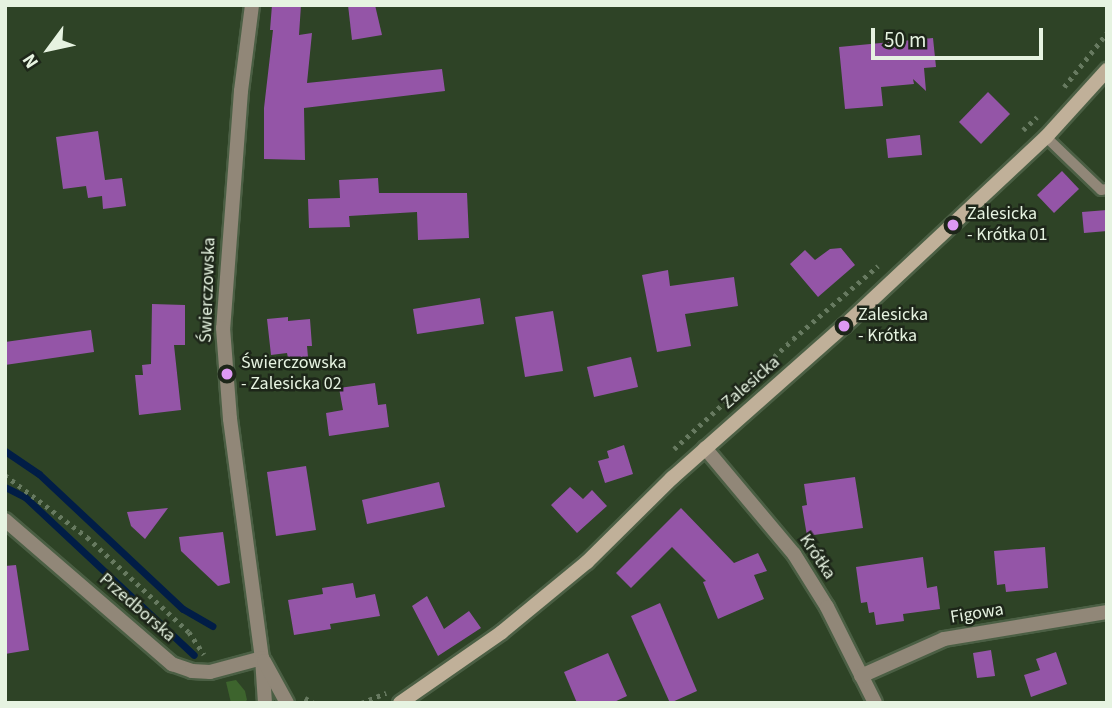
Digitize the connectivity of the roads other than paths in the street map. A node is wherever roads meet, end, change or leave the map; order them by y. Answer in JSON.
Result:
{"nodes":[{"id":1,"x":252,"y":5,"type":"edge"},
{"id":2,"x":1107,"y":70,"type":"edge"},
{"id":3,"x":1046,"y":137,"type":"junction"},
{"id":4,"x":1107,"y":189,"type":"edge"},
{"id":5,"x":705,"y":448,"type":"junction"},
{"id":6,"x":5,"y":520,"type":"edge"},
{"id":7,"x":1107,"y":612,"type":"edge"},
{"id":8,"x":262,"y":659,"type":"junction"},
{"id":9,"x":861,"y":676,"type":"junction"},
{"id":10,"x":265,"y":703,"type":"edge"},
{"id":11,"x":287,"y":703,"type":"edge"},
{"id":12,"x":400,"y":703,"type":"edge"},
{"id":13,"x":875,"y":703,"type":"edge"}],
"edges":[{"from":1,"to":8,"type":"street","name":"Świerczowska"},
{"from":2,"to":3,"type":"street","name":"Zalesicka"},
{"from":3,"to":4,"type":"lane"},
{"from":3,"to":5,"type":"street","name":"Zalesicka"},
{"from":5,"to":9,"type":"street","name":"Krótka"},
{"from":5,"to":12,"type":"street","name":"Zalesicka"},
{"from":6,"to":8,"type":"street","name":"Przedborska"},
{"from":7,"to":9,"type":"street","name":"Figowa"},
{"from":8,"to":10,"type":"street","name":"Świerczowska"},
{"from":8,"to":11,"type":"street","name":"Świerczowska"},
{"from":9,"to":13,"type":"street","name":"Krótka"}]}
